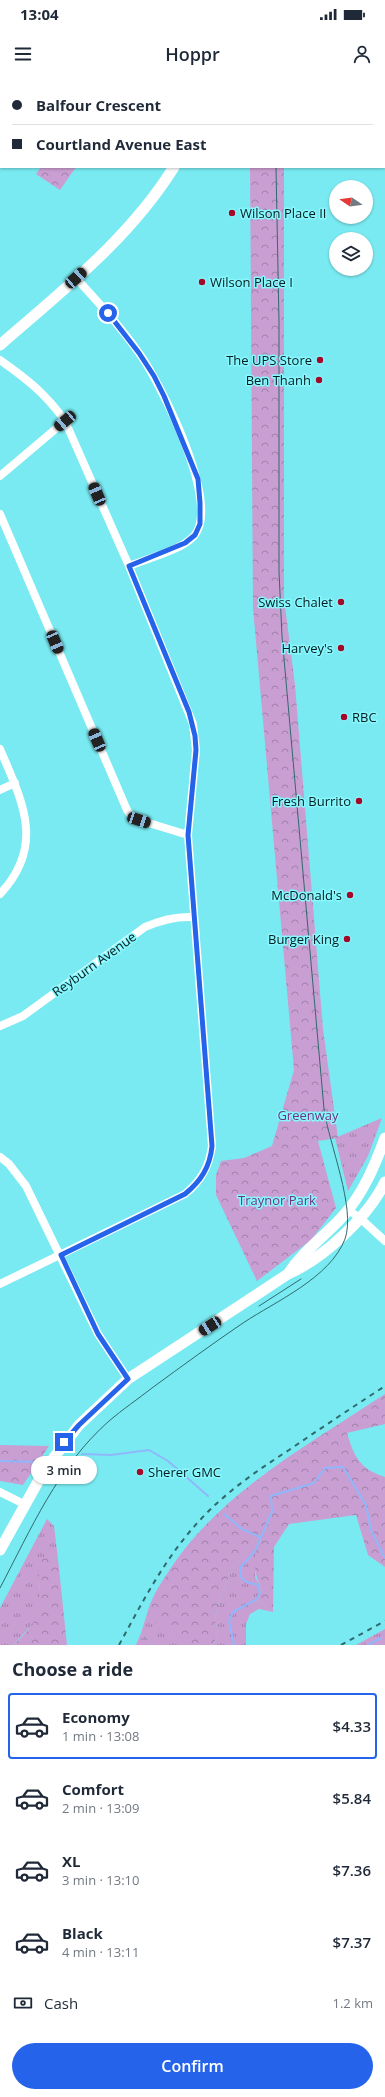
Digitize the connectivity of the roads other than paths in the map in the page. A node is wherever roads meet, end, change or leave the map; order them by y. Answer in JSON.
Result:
{"nodes":[{"id":1,"x":173,"y":168,"type":"edge"},
{"id":2,"x":76,"y":278,"type":"junction"},
{"id":3,"x":0,"y":345,"type":"edge"},
{"id":4,"x":0,"y":360,"type":"edge"},
{"id":5,"x":65,"y":421,"type":"junction"},
{"id":6,"x":0,"y":476,"type":"edge"},
{"id":7,"x":0,"y":514,"type":"edge"},
{"id":8,"x":129,"y":566,"type":"junction"},
{"id":9,"x":0,"y":749,"type":"edge"},
{"id":10,"x":15,"y":783,"type":"junction"},
{"id":11,"x":0,"y":790,"type":"edge"},
{"id":12,"x":188,"y":835,"type":"junction"},
{"id":13,"x":0,"y":894,"type":"edge"},
{"id":14,"x":193,"y":917,"type":"junction"},
{"id":15,"x":0,"y":1026,"type":"edge"},
{"id":16,"x":385,"y":1138,"type":"edge"},
{"id":17,"x":0,"y":1157,"type":"edge"},
{"id":18,"x":385,"y":1182,"type":"edge"},
{"id":19,"x":348,"y":1210,"type":"junction"},
{"id":20,"x":360,"y":1218,"type":"junction"},
{"id":21,"x":385,"y":1241,"type":"edge"},
{"id":22,"x":61,"y":1255,"type":"junction"},
{"id":23,"x":288,"y":1274,"type":"junction"},
{"id":24,"x":0,"y":1284,"type":"edge"},
{"id":25,"x":128,"y":1379,"type":"junction"},
{"id":26,"x":0,"y":1492,"type":"edge"},
{"id":27,"x":24,"y":1504,"type":"junction"},
{"id":28,"x":0,"y":1550,"type":"edge"}],
"edges":[{"from":1,"to":2,"type":"main road"},
{"from":2,"to":3,"type":"main road"},
{"from":2,"to":8,"type":"street"},
{"from":4,"to":5,"type":"street"},
{"from":5,"to":6,"type":"street"},
{"from":5,"to":8,"type":"street"},
{"from":7,"to":12,"type":"street"},
{"from":8,"to":12,"type":"street"},
{"from":9,"to":10,"type":"street"},
{"from":10,"to":11,"type":"street"},
{"from":10,"to":13,"type":"street"},
{"from":12,"to":14,"type":"street"},
{"from":14,"to":15,"type":"street","name":"Reyburn Avenue"},
{"from":14,"to":22,"type":"street"},
{"from":16,"to":19,"type":"main road"},
{"from":17,"to":22,"type":"street"},
{"from":18,"to":20,"type":"main road"},
{"from":19,"to":20,"type":"street"},
{"from":19,"to":23,"type":"main road"},
{"from":20,"to":21,"type":"street"},
{"from":20,"to":23,"type":"main road"},
{"from":22,"to":24,"type":"street"},
{"from":22,"to":25,"type":"street"},
{"from":23,"to":25,"type":"main road"},
{"from":25,"to":27,"type":"main road"},
{"from":26,"to":27,"type":"street"},
{"from":27,"to":28,"type":"main road"}]}
